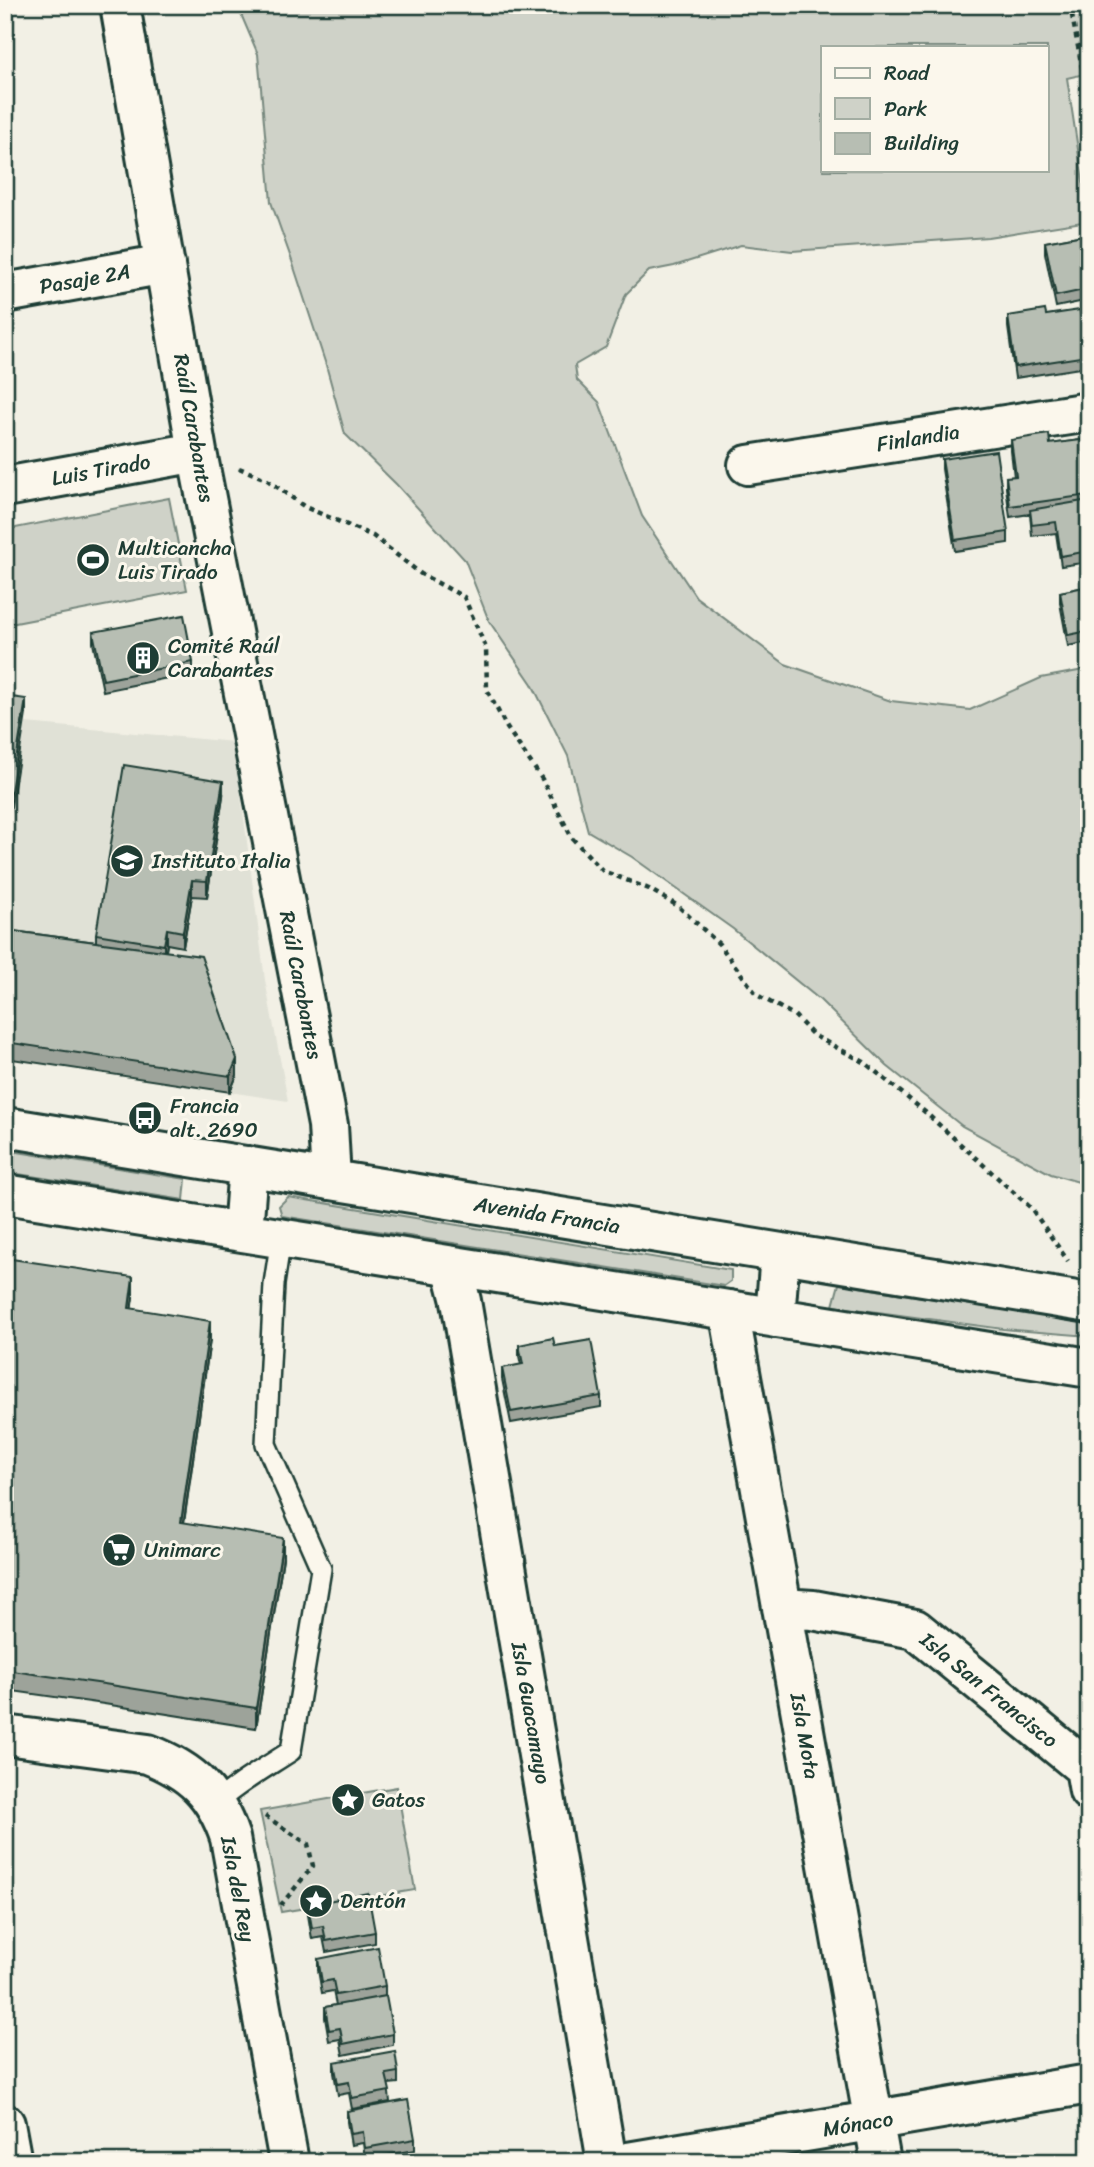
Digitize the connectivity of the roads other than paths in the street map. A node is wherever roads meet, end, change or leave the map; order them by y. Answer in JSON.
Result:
{"nodes":[{"id":1,"x":120,"y":5,"type":"edge"},
{"id":2,"x":165,"y":264,"type":"junction"},
{"id":3,"x":5,"y":293,"type":"edge"},
{"id":4,"x":1089,"y":412,"type":"edge"},
{"id":5,"x":197,"y":452,"type":"junction"},
{"id":6,"x":748,"y":464,"type":"dead end"},
{"id":7,"x":5,"y":487,"type":"edge"},
{"id":8,"x":5,"y":1127,"type":"edge"},
{"id":9,"x":248,"y":1166,"type":"junction"},
{"id":10,"x":331,"y":1180,"type":"junction"},
{"id":11,"x":5,"y":1194,"type":"edge"},
{"id":12,"x":243,"y":1232,"type":"junction"},
{"id":13,"x":281,"y":1238,"type":"junction"},
{"id":14,"x":780,"y":1253,"type":"junction"},
{"id":15,"x":452,"y":1266,"type":"junction"},
{"id":16,"x":1089,"y":1303,"type":"edge"},
{"id":17,"x":729,"y":1310,"type":"junction"},
{"id":18,"x":775,"y":1318,"type":"junction"},
{"id":19,"x":1089,"y":1368,"type":"edge"},
{"id":20,"x":782,"y":1608,"type":"junction"},
{"id":21,"x":5,"y":1735,"type":"edge"},
{"id":22,"x":1089,"y":1791,"type":"edge"},
{"id":23,"x":215,"y":1804,"type":"junction"},
{"id":24,"x":1089,"y":2084,"type":"edge"},
{"id":25,"x":874,"y":2122,"type":"junction"},
{"id":26,"x":5,"y":2124,"type":"edge"},
{"id":27,"x":12,"y":2162,"type":"edge"},
{"id":28,"x":289,"y":2162,"type":"edge"},
{"id":29,"x":607,"y":2162,"type":"edge"},
{"id":30,"x":628,"y":2162,"type":"edge"},
{"id":31,"x":881,"y":2162,"type":"edge"}],
"edges":[{"from":1,"to":2,"type":"street","name":"Raúl Carabantes"},
{"from":2,"to":3,"type":"street","name":"Pasaje 2A"},
{"from":2,"to":5,"type":"street","name":"Raúl Carabantes"},
{"from":4,"to":6,"type":"street","name":"Finlandia"},
{"from":5,"to":7,"type":"street","name":"Luis Tirado"},
{"from":5,"to":10,"type":"street","name":"Raúl Carabantes"},
{"from":8,"to":9,"type":"street","name":"Avenida Francia"},
{"from":9,"to":10,"type":"street","name":"Avenida Francia"},
{"from":9,"to":12,"type":"street"},
{"from":10,"to":14,"type":"street","name":"Avenida Francia"},
{"from":11,"to":12,"type":"street"},
{"from":12,"to":13,"type":"street"},
{"from":13,"to":15,"type":"street"},
{"from":13,"to":23,"type":"lane"},
{"from":14,"to":16,"type":"street","name":"Avenida Francia"},
{"from":14,"to":18,"type":"street"},
{"from":15,"to":17,"type":"street"},
{"from":15,"to":29,"type":"street","name":"Isla Guacamayo"},
{"from":17,"to":18,"type":"street"},
{"from":17,"to":20,"type":"street","name":"Isla Mota"},
{"from":18,"to":19,"type":"street"},
{"from":20,"to":22,"type":"street","name":"Isla San Francisco"},
{"from":20,"to":25,"type":"street","name":"Isla Mota"},
{"from":21,"to":23,"type":"street","name":"Isla del Rey"},
{"from":23,"to":28,"type":"street","name":"Isla del Rey"},
{"from":24,"to":25,"type":"street","name":"Mónaco"},
{"from":25,"to":30,"type":"street","name":"Mónaco"},
{"from":25,"to":31,"type":"street","name":"Isla Mota"},
{"from":26,"to":27,"type":"street"}]}
